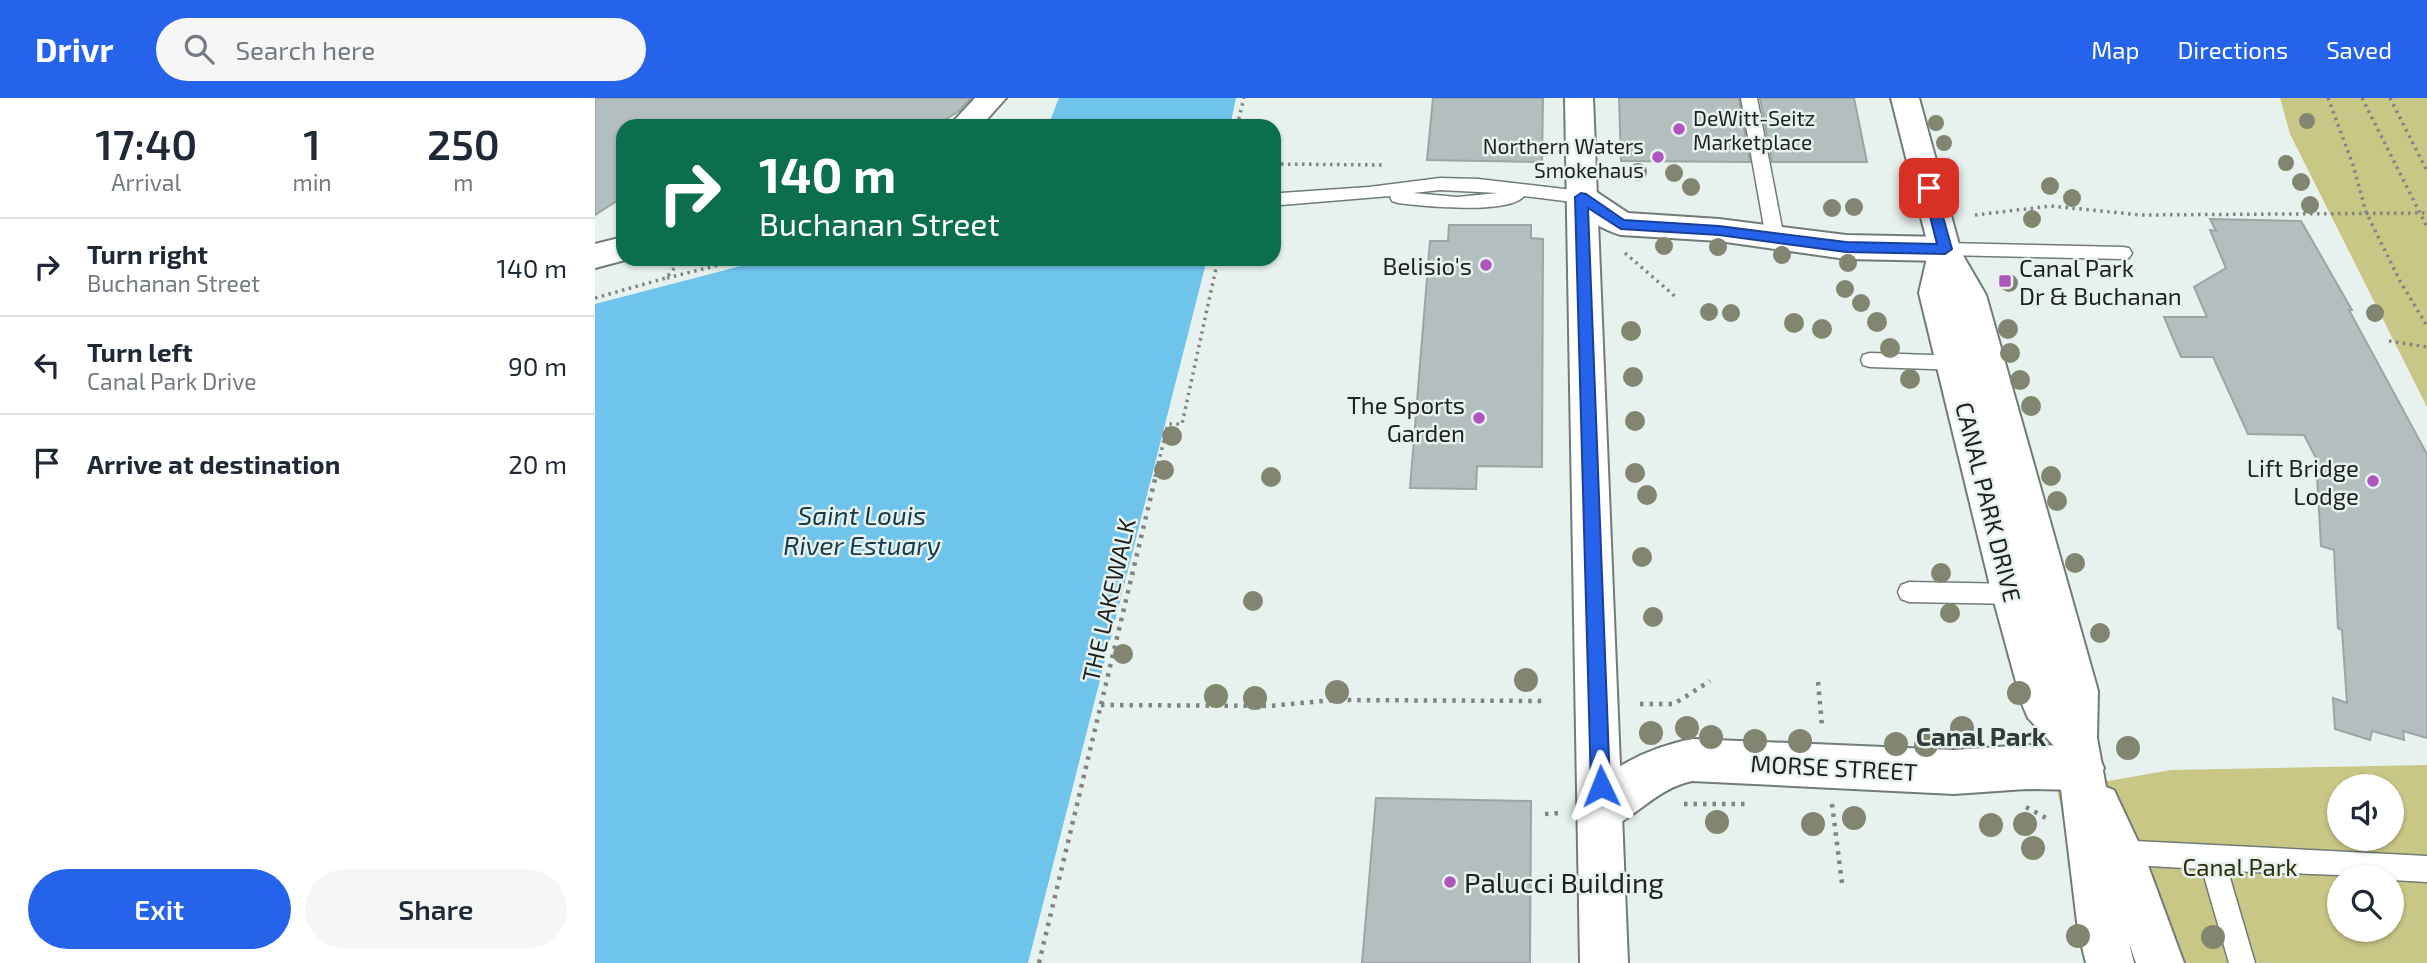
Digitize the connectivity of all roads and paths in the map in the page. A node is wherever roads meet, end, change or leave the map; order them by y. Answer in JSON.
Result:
{"nodes":[{"id":1,"x":992,"y":98,"type":"edge"},
{"id":2,"x":1244,"y":98,"type":"edge"},
{"id":3,"x":1579,"y":98,"type":"edge"},
{"id":4,"x":1749,"y":98,"type":"edge"},
{"id":5,"x":1905,"y":98,"type":"edge"},
{"id":6,"x":2328,"y":98,"type":"edge"},
{"id":7,"x":2362,"y":98,"type":"edge"},
{"id":8,"x":2389,"y":98,"type":"edge"},
{"id":9,"x":971,"y":119,"type":"edge"},
{"id":10,"x":1239,"y":119,"type":"edge"},
{"id":11,"x":2427,"y":171,"type":"edge"},
{"id":12,"x":1581,"y":197,"type":"junction"},
{"id":13,"x":1281,"y":199,"type":"dead end"},
{"id":14,"x":2366,"y":212,"type":"junction"},
{"id":15,"x":2420,"y":213,"type":"junction"},
{"id":16,"x":2427,"y":213,"type":"edge"},
{"id":17,"x":1975,"y":215,"type":"dead end"},
{"id":18,"x":2427,"y":227,"type":"edge"},
{"id":19,"x":1775,"y":239,"type":"junction"},
{"id":20,"x":1622,"y":250,"type":"dead end"},
{"id":21,"x":616,"y":251,"type":"edge"},
{"id":22,"x":1946,"y":252,"type":"junction"},
{"id":23,"x":2123,"y":253,"type":"dead end"},
{"id":24,"x":595,"y":256,"type":"edge"},
{"id":25,"x":676,"y":266,"type":"edge"},
{"id":26,"x":715,"y":266,"type":"edge"},
{"id":27,"x":1217,"y":266,"type":"edge"},
{"id":28,"x":666,"y":278,"type":"junction"},
{"id":29,"x":595,"y":298,"type":"edge"},
{"id":30,"x":1677,"y":298,"type":"dead end"},
{"id":31,"x":2427,"y":326,"type":"edge"},
{"id":32,"x":2389,"y":341,"type":"dead end"},
{"id":33,"x":2427,"y":347,"type":"edge"},
{"id":34,"x":1870,"y":360,"type":"dead end"},
{"id":35,"x":1971,"y":364,"type":"junction"},
{"id":36,"x":1909,"y":592,"type":"dead end"},
{"id":37,"x":2012,"y":594,"type":"junction"},
{"id":38,"x":2051,"y":596,"type":"junction"},
{"id":39,"x":1710,"y":681,"type":"dead end"},
{"id":40,"x":1545,"y":701,"type":"dead end"},
{"id":41,"x":1640,"y":704,"type":"dead end"},
{"id":42,"x":1101,"y":705,"type":"junction"},
{"id":43,"x":2079,"y":753,"type":"junction"},
{"id":44,"x":1671,"y":804,"type":"dead end"},
{"id":45,"x":1752,"y":804,"type":"dead end"},
{"id":46,"x":2019,"y":804,"type":"dead end"},
{"id":47,"x":1819,"y":805,"type":"dead end"},
{"id":48,"x":1845,"y":805,"type":"dead end"},
{"id":49,"x":1602,"y":810,"type":"junction"},
{"id":50,"x":1545,"y":814,"type":"dead end"},
{"id":51,"x":2049,"y":830,"type":"dead end"},
{"id":52,"x":2106,"y":852,"type":"junction"},
{"id":53,"x":2211,"y":857,"type":"junction"},
{"id":54,"x":2427,"y":869,"type":"edge"},
{"id":55,"x":1039,"y":963,"type":"edge"},
{"id":56,"x":1604,"y":963,"type":"edge"},
{"id":57,"x":2110,"y":963,"type":"edge"},
{"id":58,"x":2160,"y":963,"type":"edge"},
{"id":59,"x":2242,"y":963,"type":"edge"}],
"edges":[{"from":1,"to":9,"type":"street"},
{"from":2,"to":10,"type":"path"},
{"from":3,"to":12,"type":"street"},
{"from":4,"to":19,"type":"lane"},
{"from":5,"to":22,"type":"street"},
{"from":6,"to":14,"type":"path"},
{"from":7,"to":15,"type":"path"},
{"from":8,"to":11,"type":"path"},
{"from":12,"to":13,"type":"lane"},
{"from":12,"to":19,"type":"street"},
{"from":12,"to":49,"type":"street"},
{"from":14,"to":15,"type":"path"},
{"from":14,"to":17,"type":"path"},
{"from":14,"to":31,"type":"path"},
{"from":15,"to":16,"type":"path"},
{"from":15,"to":18,"type":"path"},
{"from":19,"to":22,"type":"street"},
{"from":20,"to":30,"type":"path"},
{"from":21,"to":24,"type":"street"},
{"from":22,"to":23,"type":"lane"},
{"from":22,"to":35,"type":"street","name":"CANAL PARK DRIVE"},
{"from":25,"to":28,"type":"path"},
{"from":26,"to":28,"type":"path"},
{"from":27,"to":42,"type":"path","name":"THE LAKEWALK"},
{"from":28,"to":29,"type":"path"},
{"from":32,"to":33,"type":"path"},
{"from":34,"to":35,"type":"lane"},
{"from":35,"to":37,"type":"street","name":"CANAL PARK DRIVE"},
{"from":35,"to":38,"type":"street","name":"CANAL PARK DRIVE"},
{"from":36,"to":37,"type":"lane"},
{"from":37,"to":38,"type":"lane"},
{"from":37,"to":43,"type":"street","name":"CANAL PARK DRIVE"},
{"from":38,"to":43,"type":"street","name":"CANAL PARK DRIVE"},
{"from":39,"to":41,"type":"path"},
{"from":40,"to":42,"type":"path"},
{"from":42,"to":55,"type":"path","name":"THE LAKEWALK"},
{"from":43,"to":49,"type":"street","name":"MORSE STREET"},
{"from":43,"to":52,"type":"street","name":"CANAL PARK DRIVE"},
{"from":44,"to":45,"type":"path"},
{"from":46,"to":51,"type":"path"},
{"from":47,"to":48,"type":"path"},
{"from":49,"to":50,"type":"path"},
{"from":49,"to":56,"type":"street"},
{"from":52,"to":53,"type":"lane"},
{"from":52,"to":57,"type":"street","name":"CANAL PARK DRIVE"},
{"from":52,"to":58,"type":"street","name":"CANAL PARK DRIVE"},
{"from":53,"to":54,"type":"lane"},
{"from":53,"to":59,"type":"lane"}]}
